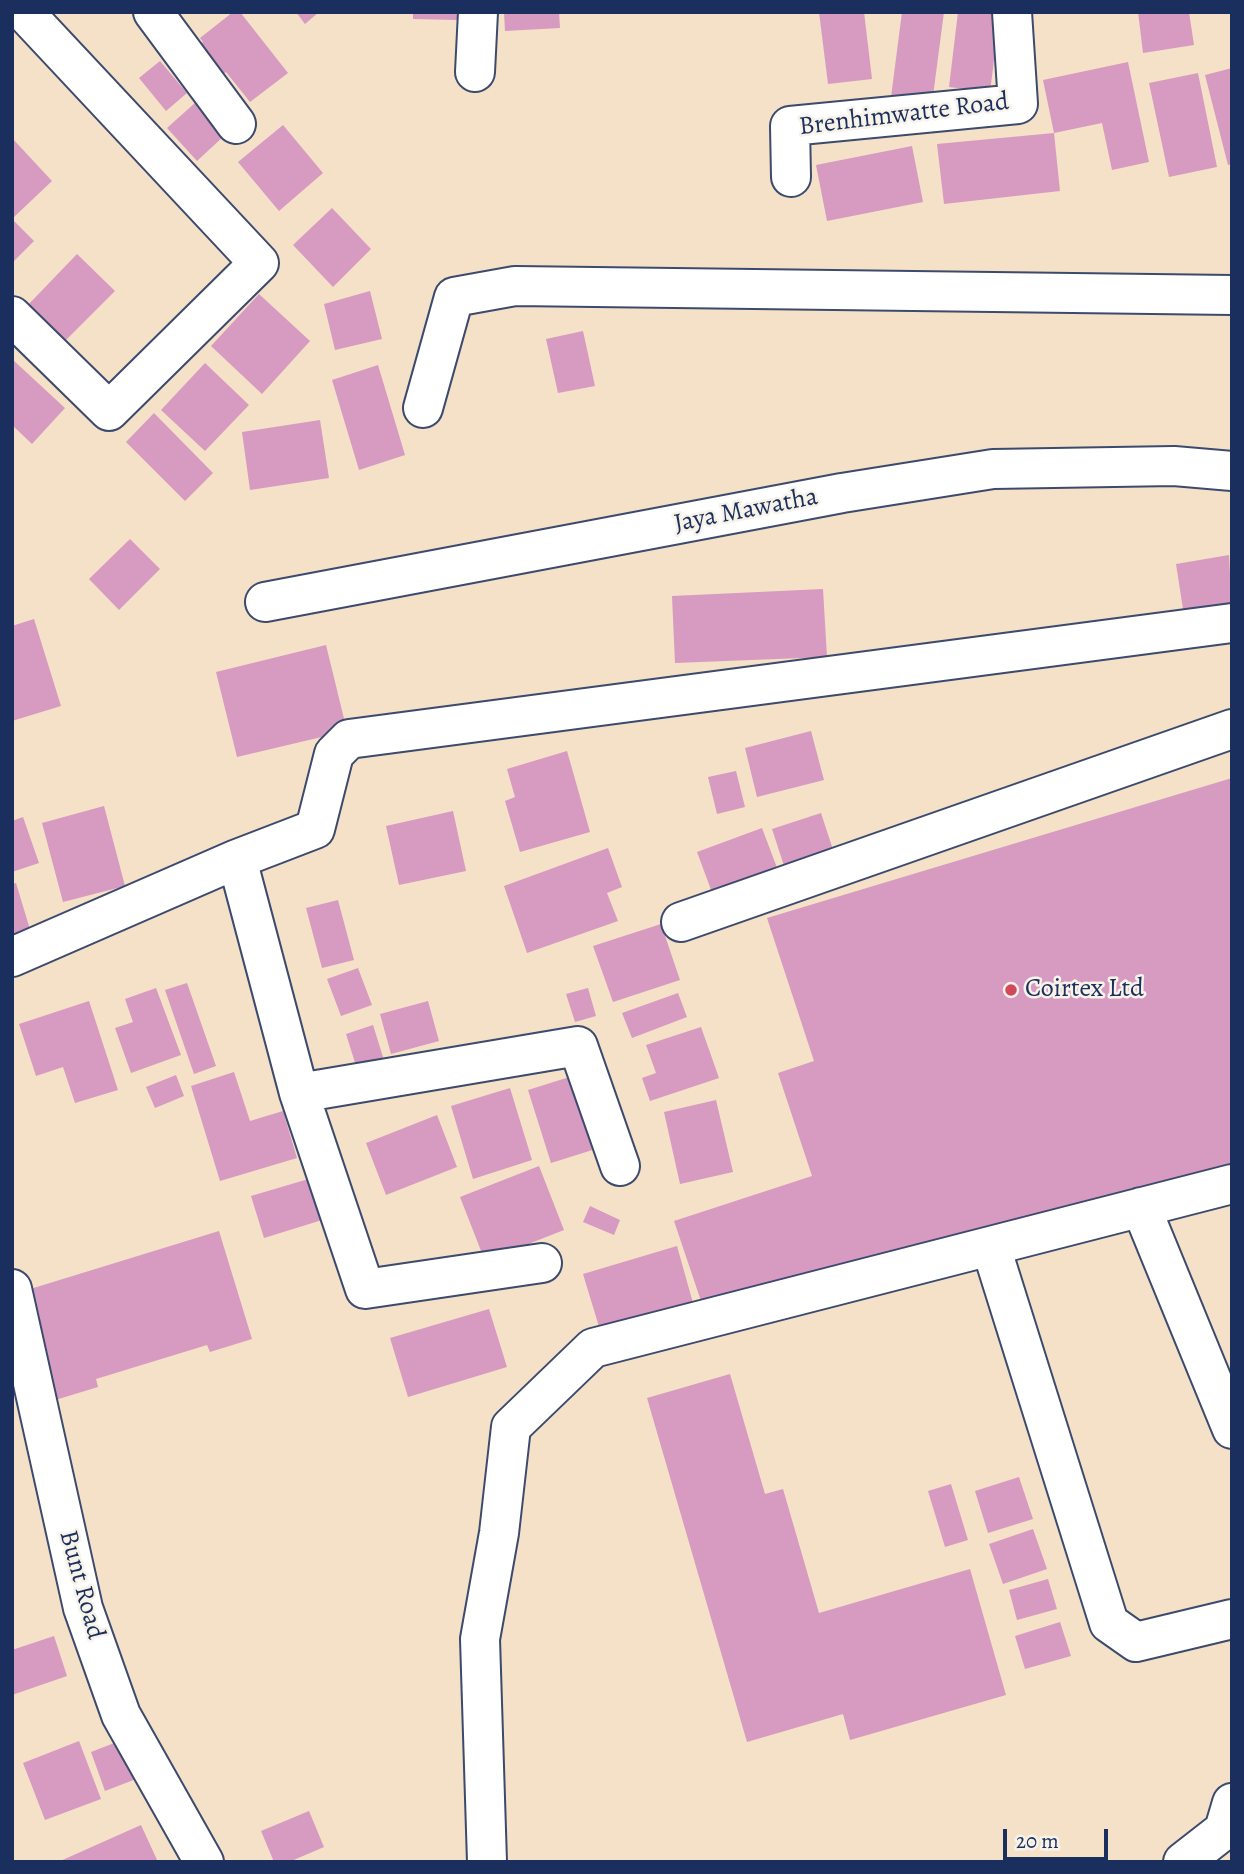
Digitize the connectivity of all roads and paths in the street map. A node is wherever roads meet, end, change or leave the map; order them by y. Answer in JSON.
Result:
{"nodes":[{"id":1,"x":24,"y":12,"type":"edge"},
{"id":2,"x":153,"y":12,"type":"edge"},
{"id":3,"x":478,"y":12,"type":"edge"},
{"id":4,"x":1012,"y":12,"type":"edge"},
{"id":5,"x":475,"y":72,"type":"dead end"},
{"id":6,"x":236,"y":124,"type":"dead end"},
{"id":7,"x":791,"y":177,"type":"dead end"},
{"id":8,"x":1232,"y":295,"type":"edge"},
{"id":9,"x":12,"y":316,"type":"edge"},
{"id":10,"x":423,"y":408,"type":"dead end"},
{"id":11,"x":1232,"y":471,"type":"edge"},
{"id":12,"x":265,"y":602,"type":"dead end"},
{"id":13,"x":1232,"y":623,"type":"edge"},
{"id":14,"x":1232,"y":729,"type":"edge"},
{"id":15,"x":237,"y":859,"type":"junction"},
{"id":16,"x":681,"y":922,"type":"dead end"},
{"id":17,"x":12,"y":957,"type":"edge"},
{"id":18,"x":299,"y":1093,"type":"junction"},
{"id":19,"x":620,"y":1167,"type":"dead end"},
{"id":20,"x":1232,"y":1184,"type":"edge"},
{"id":21,"x":1142,"y":1207,"type":"junction"},
{"id":22,"x":991,"y":1247,"type":"junction"},
{"id":23,"x":542,"y":1263,"type":"dead end"},
{"id":24,"x":12,"y":1289,"type":"edge"},
{"id":25,"x":1232,"y":1429,"type":"edge"},
{"id":26,"x":1232,"y":1619,"type":"edge"},
{"id":27,"x":1232,"y":1803,"type":"edge"},
{"id":28,"x":204,"y":1862,"type":"edge"},
{"id":29,"x":487,"y":1862,"type":"edge"},
{"id":30,"x":1183,"y":1862,"type":"edge"}],
"edges":[{"from":1,"to":9,"type":"street"},
{"from":2,"to":6,"type":"street"},
{"from":3,"to":5,"type":"street"},
{"from":4,"to":7,"type":"street","name":"Brenhimwatte Road"},
{"from":8,"to":10,"type":"street"},
{"from":11,"to":12,"type":"street","name":"Jaya Mawatha"},
{"from":13,"to":15,"type":"street"},
{"from":14,"to":16,"type":"street"},
{"from":15,"to":17,"type":"street"},
{"from":15,"to":18,"type":"street"},
{"from":18,"to":19,"type":"street"},
{"from":18,"to":23,"type":"street"},
{"from":20,"to":21,"type":"street"},
{"from":21,"to":22,"type":"street"},
{"from":21,"to":25,"type":"street"},
{"from":22,"to":26,"type":"street"},
{"from":22,"to":29,"type":"street"},
{"from":24,"to":28,"type":"street","name":"Bunt Road"},
{"from":27,"to":30,"type":"street"}]}
